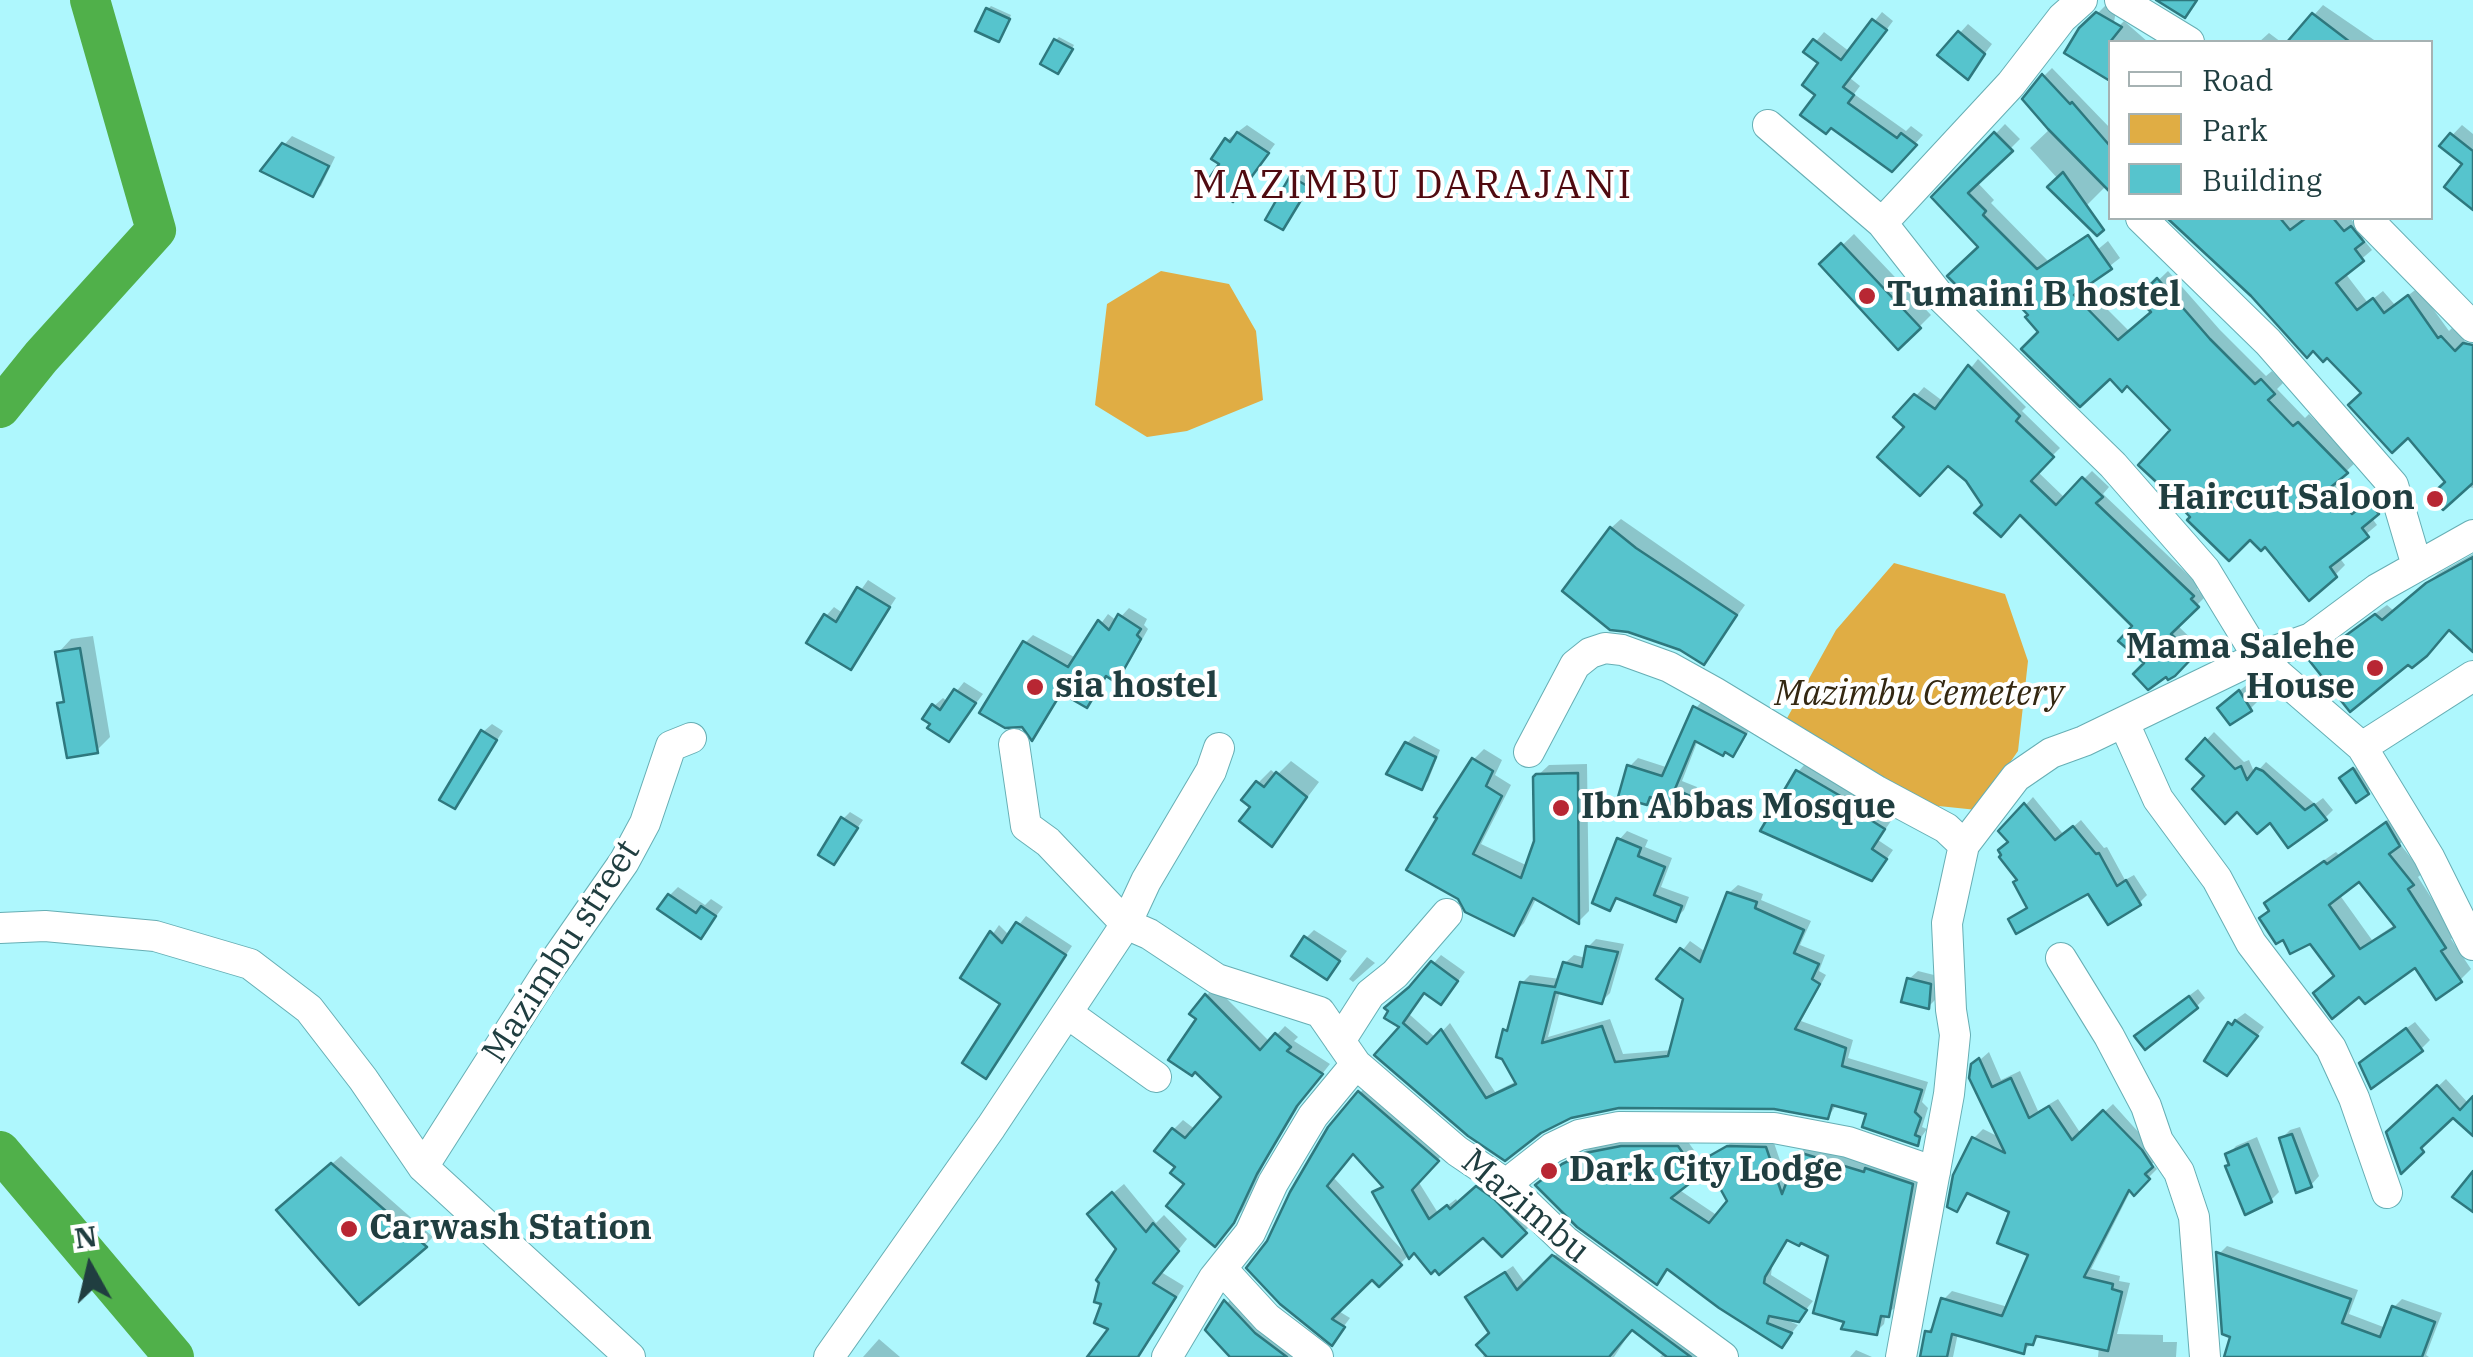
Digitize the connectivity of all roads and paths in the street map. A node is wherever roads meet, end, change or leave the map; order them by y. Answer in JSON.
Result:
{"nodes":[{"id":1,"x":2082,"y":0,"type":"edge"},
{"id":2,"x":2120,"y":0,"type":"edge"},
{"id":3,"x":2186,"y":40,"type":"edge"},
{"id":4,"x":1768,"y":125,"type":"dead end"},
{"id":5,"x":2143,"y":220,"type":"edge"},
{"id":6,"x":2369,"y":220,"type":"edge"},
{"id":7,"x":1882,"y":223,"type":"junction"},
{"id":8,"x":2473,"y":327,"type":"edge"},
{"id":9,"x":2473,"y":535,"type":"edge"},
{"id":10,"x":2417,"y":566,"type":"junction"},
{"id":11,"x":2258,"y":657,"type":"junction"},
{"id":12,"x":2473,"y":676,"type":"edge"},
{"id":13,"x":2124,"y":722,"type":"junction"},
{"id":14,"x":691,"y":738,"type":"dead end"},
{"id":15,"x":1014,"y":744,"type":"dead end"},
{"id":16,"x":2362,"y":747,"type":"junction"},
{"id":17,"x":1219,"y":748,"type":"dead end"},
{"id":18,"x":1529,"y":752,"type":"dead end"},
{"id":19,"x":1964,"y":845,"type":"junction"},
{"id":20,"x":2461,"y":894,"type":"edge"},
{"id":21,"x":1447,"y":914,"type":"dead end"},
{"id":22,"x":1126,"y":924,"type":"junction"},
{"id":23,"x":0,"y":928,"type":"edge"},
{"id":24,"x":2473,"y":945,"type":"edge"},
{"id":25,"x":2061,"y":958,"type":"dead end"},
{"id":26,"x":1068,"y":1014,"type":"junction"},
{"id":27,"x":1348,"y":1052,"type":"junction"},
{"id":28,"x":1156,"y":1077,"type":"dead end"},
{"id":29,"x":423,"y":1167,"type":"junction"},
{"id":30,"x":1935,"y":1172,"type":"junction"},
{"id":31,"x":1506,"y":1184,"type":"junction"},
{"id":32,"x":2388,"y":1193,"type":"dead end"},
{"id":33,"x":1222,"y":1269,"type":"junction"},
{"id":34,"x":630,"y":1357,"type":"edge"},
{"id":35,"x":829,"y":1357,"type":"edge"},
{"id":36,"x":1167,"y":1357,"type":"edge"},
{"id":37,"x":1318,"y":1357,"type":"edge"},
{"id":38,"x":1723,"y":1357,"type":"edge"},
{"id":39,"x":1901,"y":1357,"type":"edge"},
{"id":40,"x":2204,"y":1357,"type":"edge"}],
"edges":[{"from":1,"to":7,"type":"street"},
{"from":2,"to":3,"type":"street"},
{"from":4,"to":7,"type":"street"},
{"from":5,"to":10,"type":"street"},
{"from":6,"to":8,"type":"street"},
{"from":7,"to":11,"type":"street"},
{"from":9,"to":10,"type":"street"},
{"from":10,"to":11,"type":"street"},
{"from":11,"to":13,"type":"street"},
{"from":11,"to":16,"type":"street"},
{"from":12,"to":16,"type":"street"},
{"from":13,"to":19,"type":"street"},
{"from":13,"to":32,"type":"street"},
{"from":14,"to":29,"type":"street","name":"Mazimbu street"},
{"from":15,"to":22,"type":"street"},
{"from":16,"to":20,"type":"street"},
{"from":17,"to":22,"type":"street"},
{"from":18,"to":19,"type":"street"},
{"from":19,"to":30,"type":"street"},
{"from":20,"to":24,"type":"street"},
{"from":21,"to":27,"type":"street"},
{"from":22,"to":26,"type":"street"},
{"from":22,"to":27,"type":"street","name":"Mazimbu"},
{"from":23,"to":29,"type":"street"},
{"from":25,"to":40,"type":"street"},
{"from":26,"to":28,"type":"street"},
{"from":26,"to":35,"type":"street"},
{"from":27,"to":31,"type":"street","name":"Mazimbu"},
{"from":27,"to":33,"type":"street"},
{"from":29,"to":34,"type":"street"},
{"from":30,"to":31,"type":"street"},
{"from":30,"to":39,"type":"street"},
{"from":31,"to":38,"type":"street","name":"Mazimbu"},
{"from":33,"to":36,"type":"street"},
{"from":33,"to":37,"type":"street"}]}
